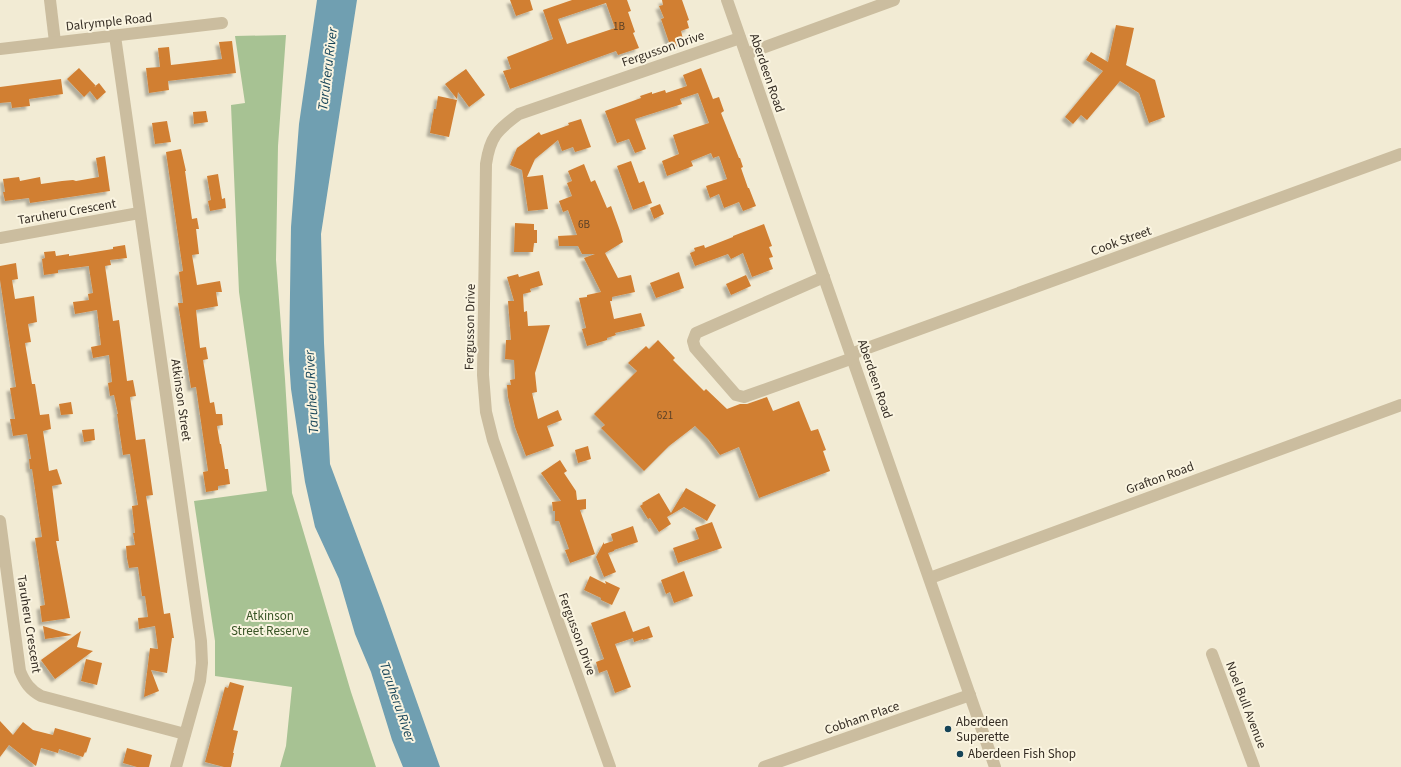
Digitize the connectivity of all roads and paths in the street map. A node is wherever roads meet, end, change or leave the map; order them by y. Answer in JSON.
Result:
{"nodes":[{"id":1,"x":50,"y":0,"type":"edge"},
{"id":2,"x":727,"y":0,"type":"edge"},
{"id":3,"x":894,"y":0,"type":"edge"},
{"id":4,"x":222,"y":23,"type":"dead end"},
{"id":5,"x":115,"y":36,"type":"junction"},
{"id":6,"x":740,"y":38,"type":"junction"},
{"id":7,"x":55,"y":42,"type":"junction"},
{"id":8,"x":0,"y":49,"type":"edge"},
{"id":9,"x":746,"y":54,"type":"junction"},
{"id":10,"x":1401,"y":154,"type":"edge"},
{"id":11,"x":140,"y":213,"type":"junction"},
{"id":12,"x":0,"y":238,"type":"edge"},
{"id":13,"x":824,"y":277,"type":"junction"},
{"id":14,"x":852,"y":356,"type":"junction"},
{"id":15,"x":1401,"y":405,"type":"edge"},
{"id":16,"x":0,"y":520,"type":"edge"},
{"id":17,"x":930,"y":578,"type":"junction"},
{"id":18,"x":1212,"y":654,"type":"dead end"},
{"id":19,"x":970,"y":695,"type":"junction"},
{"id":20,"x":185,"y":734,"type":"junction"},
{"id":21,"x":176,"y":767,"type":"edge"},
{"id":22,"x":610,"y":767,"type":"edge"},
{"id":23,"x":764,"y":767,"type":"edge"},
{"id":24,"x":995,"y":767,"type":"edge"},
{"id":25,"x":1254,"y":767,"type":"edge"}],
"edges":[{"from":1,"to":7,"type":"street"},
{"from":2,"to":6,"type":"street","name":"Aberdeen Road"},
{"from":3,"to":9,"type":"street"},
{"from":4,"to":5,"type":"street","name":"Dalrymple Road"},
{"from":5,"to":7,"type":"street","name":"Dalrymple Road"},
{"from":5,"to":11,"type":"street","name":"Atkinson Street"},
{"from":6,"to":9,"type":"street","name":"Aberdeen Road"},
{"from":6,"to":22,"type":"street","name":"Fergusson Drive"},
{"from":7,"to":8,"type":"street","name":"Dalrymple Road"},
{"from":9,"to":13,"type":"street","name":"Aberdeen Road"},
{"from":10,"to":14,"type":"street","name":"Cook Street"},
{"from":11,"to":12,"type":"street","name":"Taruheru Crescent"},
{"from":11,"to":20,"type":"street","name":"Atkinson Street"},
{"from":13,"to":14,"type":"street","name":"Aberdeen Road"},
{"from":13,"to":14,"type":"street","name":"Cook Street"},
{"from":14,"to":17,"type":"street","name":"Aberdeen Road"},
{"from":15,"to":17,"type":"street","name":"Grafton Road"},
{"from":16,"to":20,"type":"street","name":"Taruheru Crescent"},
{"from":17,"to":19,"type":"street","name":"Aberdeen Road"},
{"from":18,"to":25,"type":"street","name":"Noel Bull Avenue"},
{"from":19,"to":23,"type":"street","name":"Cobham Place"},
{"from":19,"to":24,"type":"street","name":"Aberdeen Road"},
{"from":20,"to":21,"type":"street","name":"Atkinson Street"}]}
